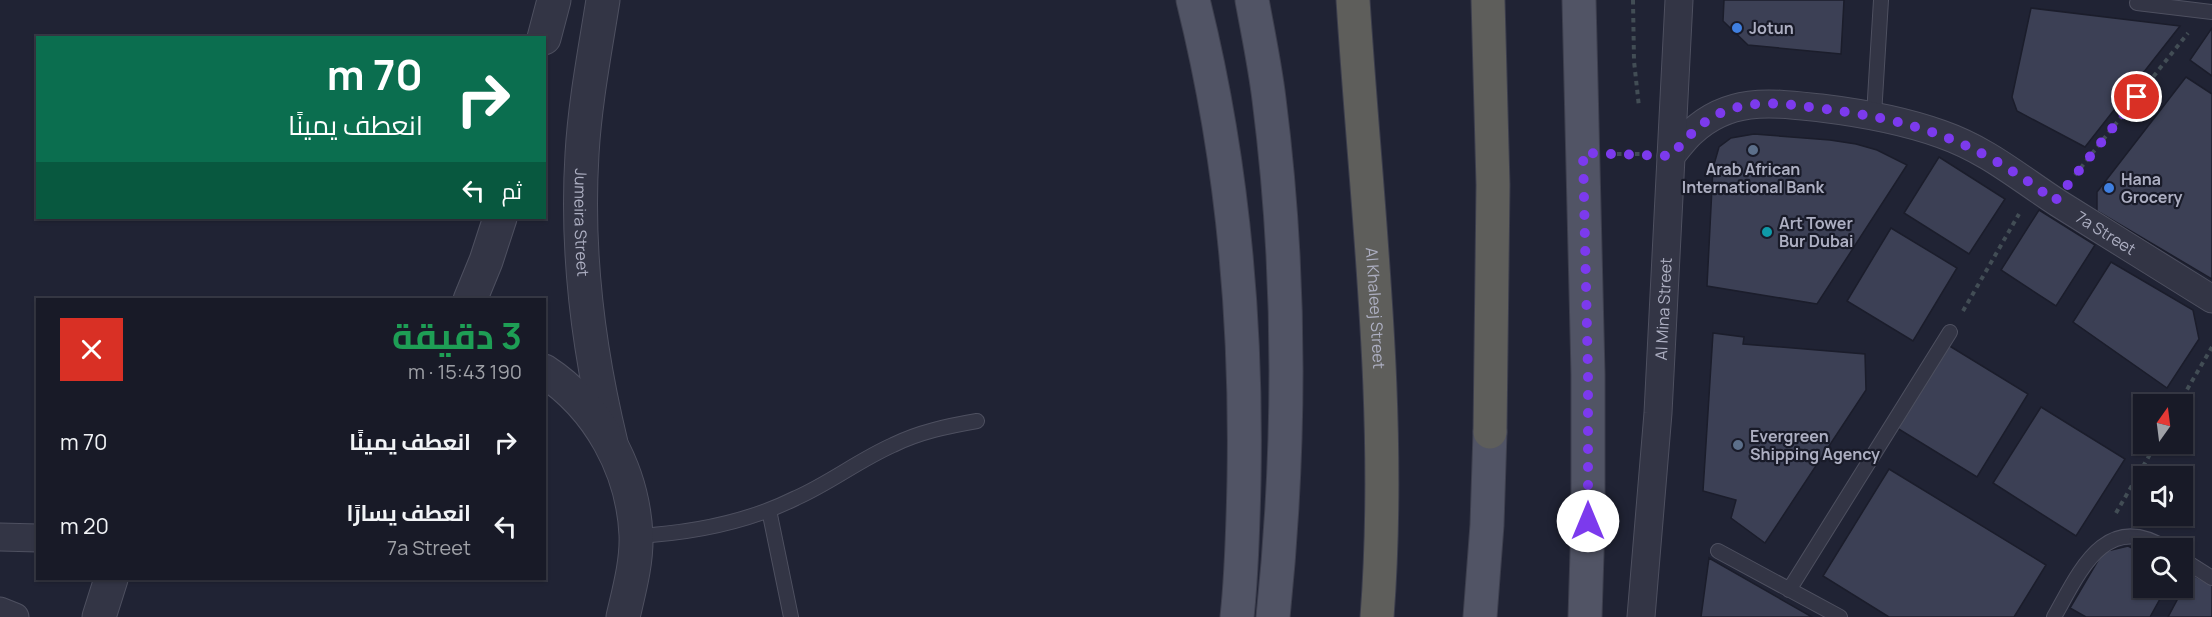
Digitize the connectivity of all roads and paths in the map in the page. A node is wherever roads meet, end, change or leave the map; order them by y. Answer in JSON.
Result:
{"nodes":[{"id":1,"x":554,"y":0,"type":"edge"},
{"id":2,"x":603,"y":0,"type":"edge"},
{"id":3,"x":1193,"y":0,"type":"edge"},
{"id":4,"x":1252,"y":0,"type":"edge"},
{"id":5,"x":1353,"y":0,"type":"edge"},
{"id":6,"x":1488,"y":0,"type":"edge"},
{"id":7,"x":1578,"y":0,"type":"edge"},
{"id":8,"x":1633,"y":0,"type":"edge"},
{"id":9,"x":1679,"y":0,"type":"edge"},
{"id":10,"x":1881,"y":0,"type":"edge"},
{"id":11,"x":2137,"y":3,"type":"dead end"},
{"id":12,"x":2208,"y":12,"type":"edge"},
{"id":13,"x":545,"y":36,"type":"edge"},
{"id":14,"x":1640,"y":108,"type":"dead end"},
{"id":15,"x":1874,"y":116,"type":"junction"},
{"id":16,"x":1583,"y":153,"type":"junction"},
{"id":17,"x":1671,"y":156,"type":"junction"},
{"id":18,"x":2045,"y":193,"type":"junction"},
{"id":19,"x":500,"y":219,"type":"edge"},
{"id":20,"x":471,"y":298,"type":"edge"},
{"id":21,"x":2212,"y":299,"type":"edge"},
{"id":22,"x":1950,"y":332,"type":"joint"},
{"id":23,"x":2212,"y":347,"type":"edge"},
{"id":24,"x":546,"y":373,"type":"edge"},
{"id":25,"x":2184,"y":394,"type":"edge"},
{"id":26,"x":977,"y":421,"type":"dead end"},
{"id":27,"x":1490,"y":432,"type":"joint"},
{"id":28,"x":611,"y":443,"type":"junction"},
{"id":29,"x":2150,"y":454,"type":"edge"},
{"id":30,"x":770,"y":510,"type":"junction"},
{"id":31,"x":636,"y":536,"type":"junction"},
{"id":32,"x":0,"y":537,"type":"edge"},
{"id":33,"x":36,"y":538,"type":"edge"},
{"id":34,"x":2143,"y":538,"type":"edge"},
{"id":35,"x":1718,"y":551,"type":"dead end"},
{"id":36,"x":2094,"y":552,"type":"junction"},
{"id":37,"x":2193,"y":566,"type":"edge"},
{"id":38,"x":2212,"y":578,"type":"edge"},
{"id":39,"x":111,"y":580,"type":"edge"},
{"id":40,"x":1789,"y":590,"type":"junction"},
{"id":41,"x":0,"y":611,"type":"edge"},
{"id":42,"x":15,"y":617,"type":"edge"},
{"id":43,"x":99,"y":617,"type":"edge"},
{"id":44,"x":623,"y":617,"type":"edge"},
{"id":45,"x":791,"y":617,"type":"edge"},
{"id":46,"x":1237,"y":617,"type":"edge"},
{"id":47,"x":1273,"y":617,"type":"edge"},
{"id":48,"x":1377,"y":617,"type":"edge"},
{"id":49,"x":1480,"y":617,"type":"edge"},
{"id":50,"x":1585,"y":617,"type":"edge"},
{"id":51,"x":1641,"y":617,"type":"edge"},
{"id":52,"x":1840,"y":617,"type":"edge"},
{"id":53,"x":2054,"y":617,"type":"edge"}],
"edges":[{"from":1,"to":13,"type":"street"},
{"from":2,"to":28,"type":"street","name":"Jumeira Street"},
{"from":3,"to":46,"type":"main road"},
{"from":4,"to":47,"type":"main road"},
{"from":5,"to":48,"type":"highway","name":"Al Khaleej Street"},
{"from":6,"to":27,"type":"highway"},
{"from":7,"to":16,"type":"main road"},
{"from":8,"to":14,"type":"path"},
{"from":9,"to":17,"type":"street","name":"Al Mina Street"},
{"from":10,"to":15,"type":"lane"},
{"from":11,"to":12,"type":"lane"},
{"from":12,"to":18,"type":"path"},
{"from":15,"to":17,"type":"street","name":"7a Street"},
{"from":15,"to":18,"type":"street","name":"7a Street"},
{"from":16,"to":17,"type":"path"},
{"from":16,"to":50,"type":"main road"},
{"from":17,"to":51,"type":"street","name":"Al Mina Street"},
{"from":18,"to":21,"type":"street","name":"7a Street"},
{"from":18,"to":22,"type":"path"},
{"from":19,"to":20,"type":"street"},
{"from":22,"to":40,"type":"lane"},
{"from":23,"to":25,"type":"path"},
{"from":24,"to":28,"type":"street"},
{"from":26,"to":30,"type":"lane"},
{"from":27,"to":49,"type":"main road"},
{"from":28,"to":31,"type":"street"},
{"from":29,"to":36,"type":"path"},
{"from":30,"to":31,"type":"lane"},
{"from":30,"to":45,"type":"lane"},
{"from":31,"to":44,"type":"street"},
{"from":32,"to":33,"type":"street"},
{"from":34,"to":36,"type":"lane"},
{"from":35,"to":40,"type":"lane"},
{"from":36,"to":53,"type":"lane"},
{"from":37,"to":38,"type":"lane"},
{"from":39,"to":43,"type":"street"},
{"from":40,"to":52,"type":"lane"},
{"from":41,"to":42,"type":"street"}]}
